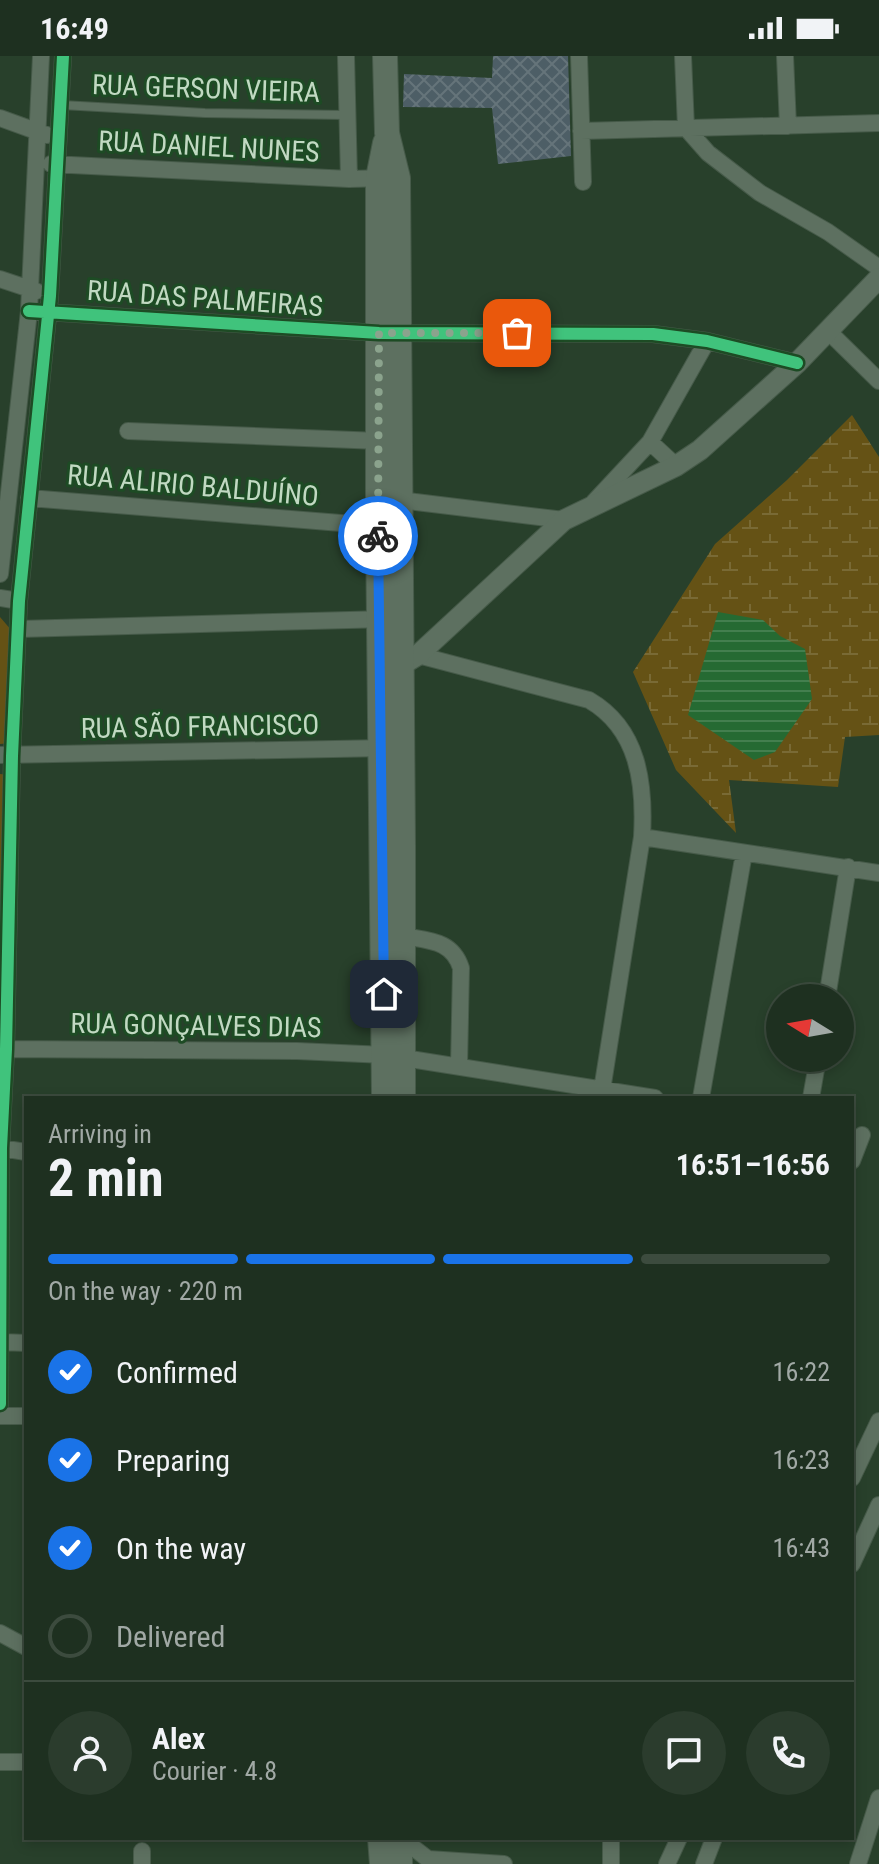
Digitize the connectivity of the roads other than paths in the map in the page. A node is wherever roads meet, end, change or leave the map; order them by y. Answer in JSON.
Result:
{"nodes":[{"id":1,"x":41,"y":56,"type":"edge"},
{"id":2,"x":63,"y":56,"type":"edge"},
{"id":3,"x":346,"y":56,"type":"edge"},
{"id":4,"x":385,"y":56,"type":"edge"},
{"id":5,"x":579,"y":56,"type":"edge"},
{"id":6,"x":683,"y":56,"type":"edge"},
{"id":7,"x":785,"y":56,"type":"edge"},
{"id":8,"x":62,"y":105,"type":"junction"},
{"id":9,"x":348,"y":115,"type":"junction"},
{"id":10,"x":0,"y":118,"type":"edge"},
{"id":11,"x":879,"y":123,"type":"edge"},
{"id":12,"x":788,"y":126,"type":"junction"},
{"id":13,"x":686,"y":128,"type":"junction"},
{"id":14,"x":581,"y":131,"type":"junction"},
{"id":15,"x":39,"y":133,"type":"junction"},
{"id":16,"x":60,"y":140,"type":"junction"},
{"id":17,"x":38,"y":163,"type":"junction"},
{"id":18,"x":59,"y":164,"type":"junction"},
{"id":19,"x":388,"y":178,"type":"junction"},
{"id":20,"x":349,"y":179,"type":"junction"},
{"id":21,"x":583,"y":182,"type":"dead end"},
{"id":22,"x":879,"y":268,"type":"edge"},
{"id":23,"x":879,"y":278,"type":"edge"},
{"id":24,"x":0,"y":279,"type":"edge"},
{"id":25,"x":29,"y":289,"type":"junction"},
{"id":26,"x":49,"y":304,"type":"junction"},
{"id":27,"x":29,"y":311,"type":"junction"},
{"id":28,"x":828,"y":331,"type":"junction"},
{"id":29,"x":388,"y":333,"type":"junction"},
{"id":30,"x":707,"y":341,"type":"junction"},
{"id":31,"x":797,"y":363,"type":"junction"},
{"id":32,"x":879,"y":381,"type":"edge"},
{"id":33,"x":0,"y":413,"type":"edge"},
{"id":34,"x":19,"y":415,"type":"junction"},
{"id":35,"x":128,"y":431,"type":"dead end"},
{"id":36,"x":15,"y":439,"type":"junction"},
{"id":37,"x":379,"y":441,"type":"junction"},
{"id":38,"x":34,"y":442,"type":"junction"},
{"id":39,"x":650,"y":442,"type":"junction"},
{"id":40,"x":676,"y":466,"type":"junction"},
{"id":41,"x":29,"y":498,"type":"junction"},
{"id":42,"x":587,"y":509,"type":"junction"},
{"id":43,"x":390,"y":511,"type":"junction"},
{"id":44,"x":564,"y":520,"type":"junction"},
{"id":45,"x":0,"y":574,"type":"edge"},
{"id":46,"x":0,"y":598,"type":"edge"},
{"id":47,"x":19,"y":601,"type":"junction"},
{"id":48,"x":390,"y":620,"type":"junction"},
{"id":49,"x":19,"y":629,"type":"junction"},
{"id":50,"x":400,"y":666,"type":"junction"},
{"id":51,"x":390,"y":748,"type":"junction"},
{"id":52,"x":6,"y":756,"type":"edge"},
{"id":53,"x":642,"y":837,"type":"junction"},
{"id":54,"x":744,"y":853,"type":"junction"},
{"id":55,"x":848,"y":867,"type":"junction"},
{"id":56,"x":879,"y":873,"type":"edge"},
{"id":57,"x":403,"y":936,"type":"junction"},
{"id":58,"x":829,"y":984,"type":"edge"},
{"id":59,"x":6,"y":1049,"type":"junction"},
{"id":60,"x":394,"y":1056,"type":"junction"},
{"id":61,"x":459,"y":1067,"type":"junction"},
{"id":62,"x":816,"y":1072,"type":"edge"},
{"id":63,"x":602,"y":1090,"type":"junction"},
{"id":64,"x":384,"y":1096,"type":"edge"},
{"id":65,"x":403,"y":1096,"type":"edge"},
{"id":66,"x":642,"y":1096,"type":"edge"},
{"id":67,"x":701,"y":1096,"type":"edge"},
{"id":68,"x":811,"y":1096,"type":"edge"},
{"id":69,"x":857,"y":1134,"type":"edge"},
{"id":70,"x":879,"y":1138,"type":"edge"},
{"id":71,"x":0,"y":1148,"type":"edge"},
{"id":72,"x":24,"y":1152,"type":"edge"},
{"id":73,"x":1,"y":1337,"type":"edge"},
{"id":74,"x":24,"y":1343,"type":"edge"},
{"id":75,"x":0,"y":1404,"type":"edge"},
{"id":76,"x":0,"y":1416,"type":"edge"},
{"id":77,"x":24,"y":1416,"type":"edge"},
{"id":78,"x":879,"y":1421,"type":"edge"},
{"id":79,"x":854,"y":1474,"type":"edge"},
{"id":80,"x":879,"y":1505,"type":"edge"},
{"id":81,"x":854,"y":1560,"type":"edge"},
{"id":82,"x":0,"y":1633,"type":"edge"},
{"id":83,"x":24,"y":1646,"type":"edge"},
{"id":84,"x":0,"y":1762,"type":"edge"},
{"id":85,"x":24,"y":1762,"type":"edge"},
{"id":86,"x":879,"y":1798,"type":"edge"},
{"id":87,"x":380,"y":1840,"type":"edge"},
{"id":88,"x":401,"y":1840,"type":"edge"},
{"id":89,"x":404,"y":1840,"type":"edge"},
{"id":90,"x":611,"y":1840,"type":"edge"},
{"id":91,"x":678,"y":1840,"type":"edge"},
{"id":92,"x":713,"y":1840,"type":"edge"},
{"id":93,"x":382,"y":1864,"type":"edge"},
{"id":94,"x":400,"y":1864,"type":"edge"},
{"id":95,"x":504,"y":1864,"type":"edge"},
{"id":96,"x":611,"y":1864,"type":"edge"},
{"id":97,"x":667,"y":1864,"type":"edge"},
{"id":98,"x":704,"y":1864,"type":"edge"},
{"id":99,"x":858,"y":1864,"type":"edge"}],
"edges":[{"from":1,"to":15,"type":"street"},
{"from":2,"to":8,"type":"street"},
{"from":3,"to":9,"type":"street"},
{"from":4,"to":19,"type":"main road"},
{"from":5,"to":14,"type":"street"},
{"from":6,"to":13,"type":"street"},
{"from":7,"to":12,"type":"street"},
{"from":8,"to":9,"type":"lane","name":"RUA GERSON VIEIRA"},
{"from":8,"to":16,"type":"street"},
{"from":9,"to":20,"type":"street"},
{"from":10,"to":15,"type":"street"},
{"from":11,"to":12,"type":"street"},
{"from":12,"to":13,"type":"street"},
{"from":13,"to":14,"type":"street"},
{"from":13,"to":22,"type":"street"},
{"from":14,"to":21,"type":"street"},
{"from":15,"to":16,"type":"street"},
{"from":15,"to":17,"type":"street"},
{"from":16,"to":18,"type":"street"},
{"from":17,"to":18,"type":"street","name":"RUA DANIEL NUNES"},
{"from":17,"to":25,"type":"street"},
{"from":18,"to":20,"type":"street","name":"RUA DANIEL NUNES"},
{"from":18,"to":26,"type":"street"},
{"from":19,"to":20,"type":"street","name":"RUA DANIEL NUNES"},
{"from":19,"to":29,"type":"main road"},
{"from":23,"to":28,"type":"street"},
{"from":24,"to":25,"type":"street"},
{"from":25,"to":26,"type":"street"},
{"from":25,"to":27,"type":"street"},
{"from":26,"to":27,"type":"street","name":"RUA DAS PALMEIRAS"},
{"from":26,"to":29,"type":"street","name":"RUA DAS PALMEIRAS"},
{"from":26,"to":38,"type":"street"},
{"from":27,"to":34,"type":"street"},
{"from":28,"to":31,"type":"street"},
{"from":28,"to":32,"type":"street"},
{"from":29,"to":30,"type":"street","name":"RUA DAS PALMEIRAS"},
{"from":29,"to":37,"type":"main road"},
{"from":29,"to":43,"type":"main road"},
{"from":30,"to":31,"type":"street","name":"RUA DAS PALMEIRAS"},
{"from":30,"to":39,"type":"street"},
{"from":31,"to":40,"type":"street"},
{"from":33,"to":34,"type":"street"},
{"from":34,"to":36,"type":"street"},
{"from":35,"to":37,"type":"street"},
{"from":36,"to":38,"type":"street"},
{"from":36,"to":45,"type":"street"},
{"from":37,"to":43,"type":"main road"},
{"from":38,"to":41,"type":"street"},
{"from":39,"to":40,"type":"street"},
{"from":39,"to":42,"type":"street"},
{"from":40,"to":42,"type":"street"},
{"from":41,"to":43,"type":"street","name":"RUA ALIRIO BALDUÍNO"},
{"from":41,"to":47,"type":"street"},
{"from":42,"to":44,"type":"street"},
{"from":43,"to":44,"type":"street","name":"RUA ALIRIO BALDUÍNO"},
{"from":43,"to":48,"type":"main road"},
{"from":44,"to":50,"type":"street"},
{"from":46,"to":47,"type":"street"},
{"from":47,"to":49,"type":"street"},
{"from":48,"to":49,"type":"street"},
{"from":48,"to":50,"type":"main road"},
{"from":49,"to":52,"type":"street"},
{"from":50,"to":51,"type":"main road"},
{"from":50,"to":53,"type":"street"},
{"from":51,"to":52,"type":"street","name":"RUA SÃO FRANCISCO"},
{"from":51,"to":57,"type":"main road"},
{"from":51,"to":60,"type":"main road"},
{"from":52,"to":59,"type":"street"},
{"from":53,"to":54,"type":"street"},
{"from":53,"to":63,"type":"street"},
{"from":54,"to":55,"type":"street"},
{"from":54,"to":67,"type":"street"},
{"from":55,"to":56,"type":"street"},
{"from":55,"to":58,"type":"street"},
{"from":57,"to":60,"type":"main road"},
{"from":57,"to":61,"type":"street"},
{"from":59,"to":60,"type":"street","name":"RUA GONÇALVES DIAS"},
{"from":59,"to":71,"type":"street"},
{"from":60,"to":61,"type":"street","name":"RUA GONÇALVES DIAS"},
{"from":60,"to":64,"type":"main road"},
{"from":60,"to":65,"type":"main road"},
{"from":61,"to":63,"type":"street","name":"RUA GONÇALVES DIAS"},
{"from":62,"to":68,"type":"street"},
{"from":63,"to":66,"type":"street","name":"RUA GONÇALVES DIAS"},
{"from":69,"to":70,"type":"street"},
{"from":71,"to":72,"type":"street"},
{"from":71,"to":73,"type":"street"},
{"from":73,"to":74,"type":"street"},
{"from":73,"to":75,"type":"street"},
{"from":76,"to":77,"type":"street"},
{"from":78,"to":79,"type":"street"},
{"from":80,"to":81,"type":"street"},
{"from":82,"to":83,"type":"street"},
{"from":84,"to":85,"type":"street"},
{"from":86,"to":99,"type":"street"},
{"from":87,"to":93,"type":"main road"},
{"from":88,"to":94,"type":"main road"},
{"from":89,"to":95,"type":"street"},
{"from":90,"to":96,"type":"street"},
{"from":91,"to":97,"type":"street"},
{"from":92,"to":98,"type":"street"}]}
